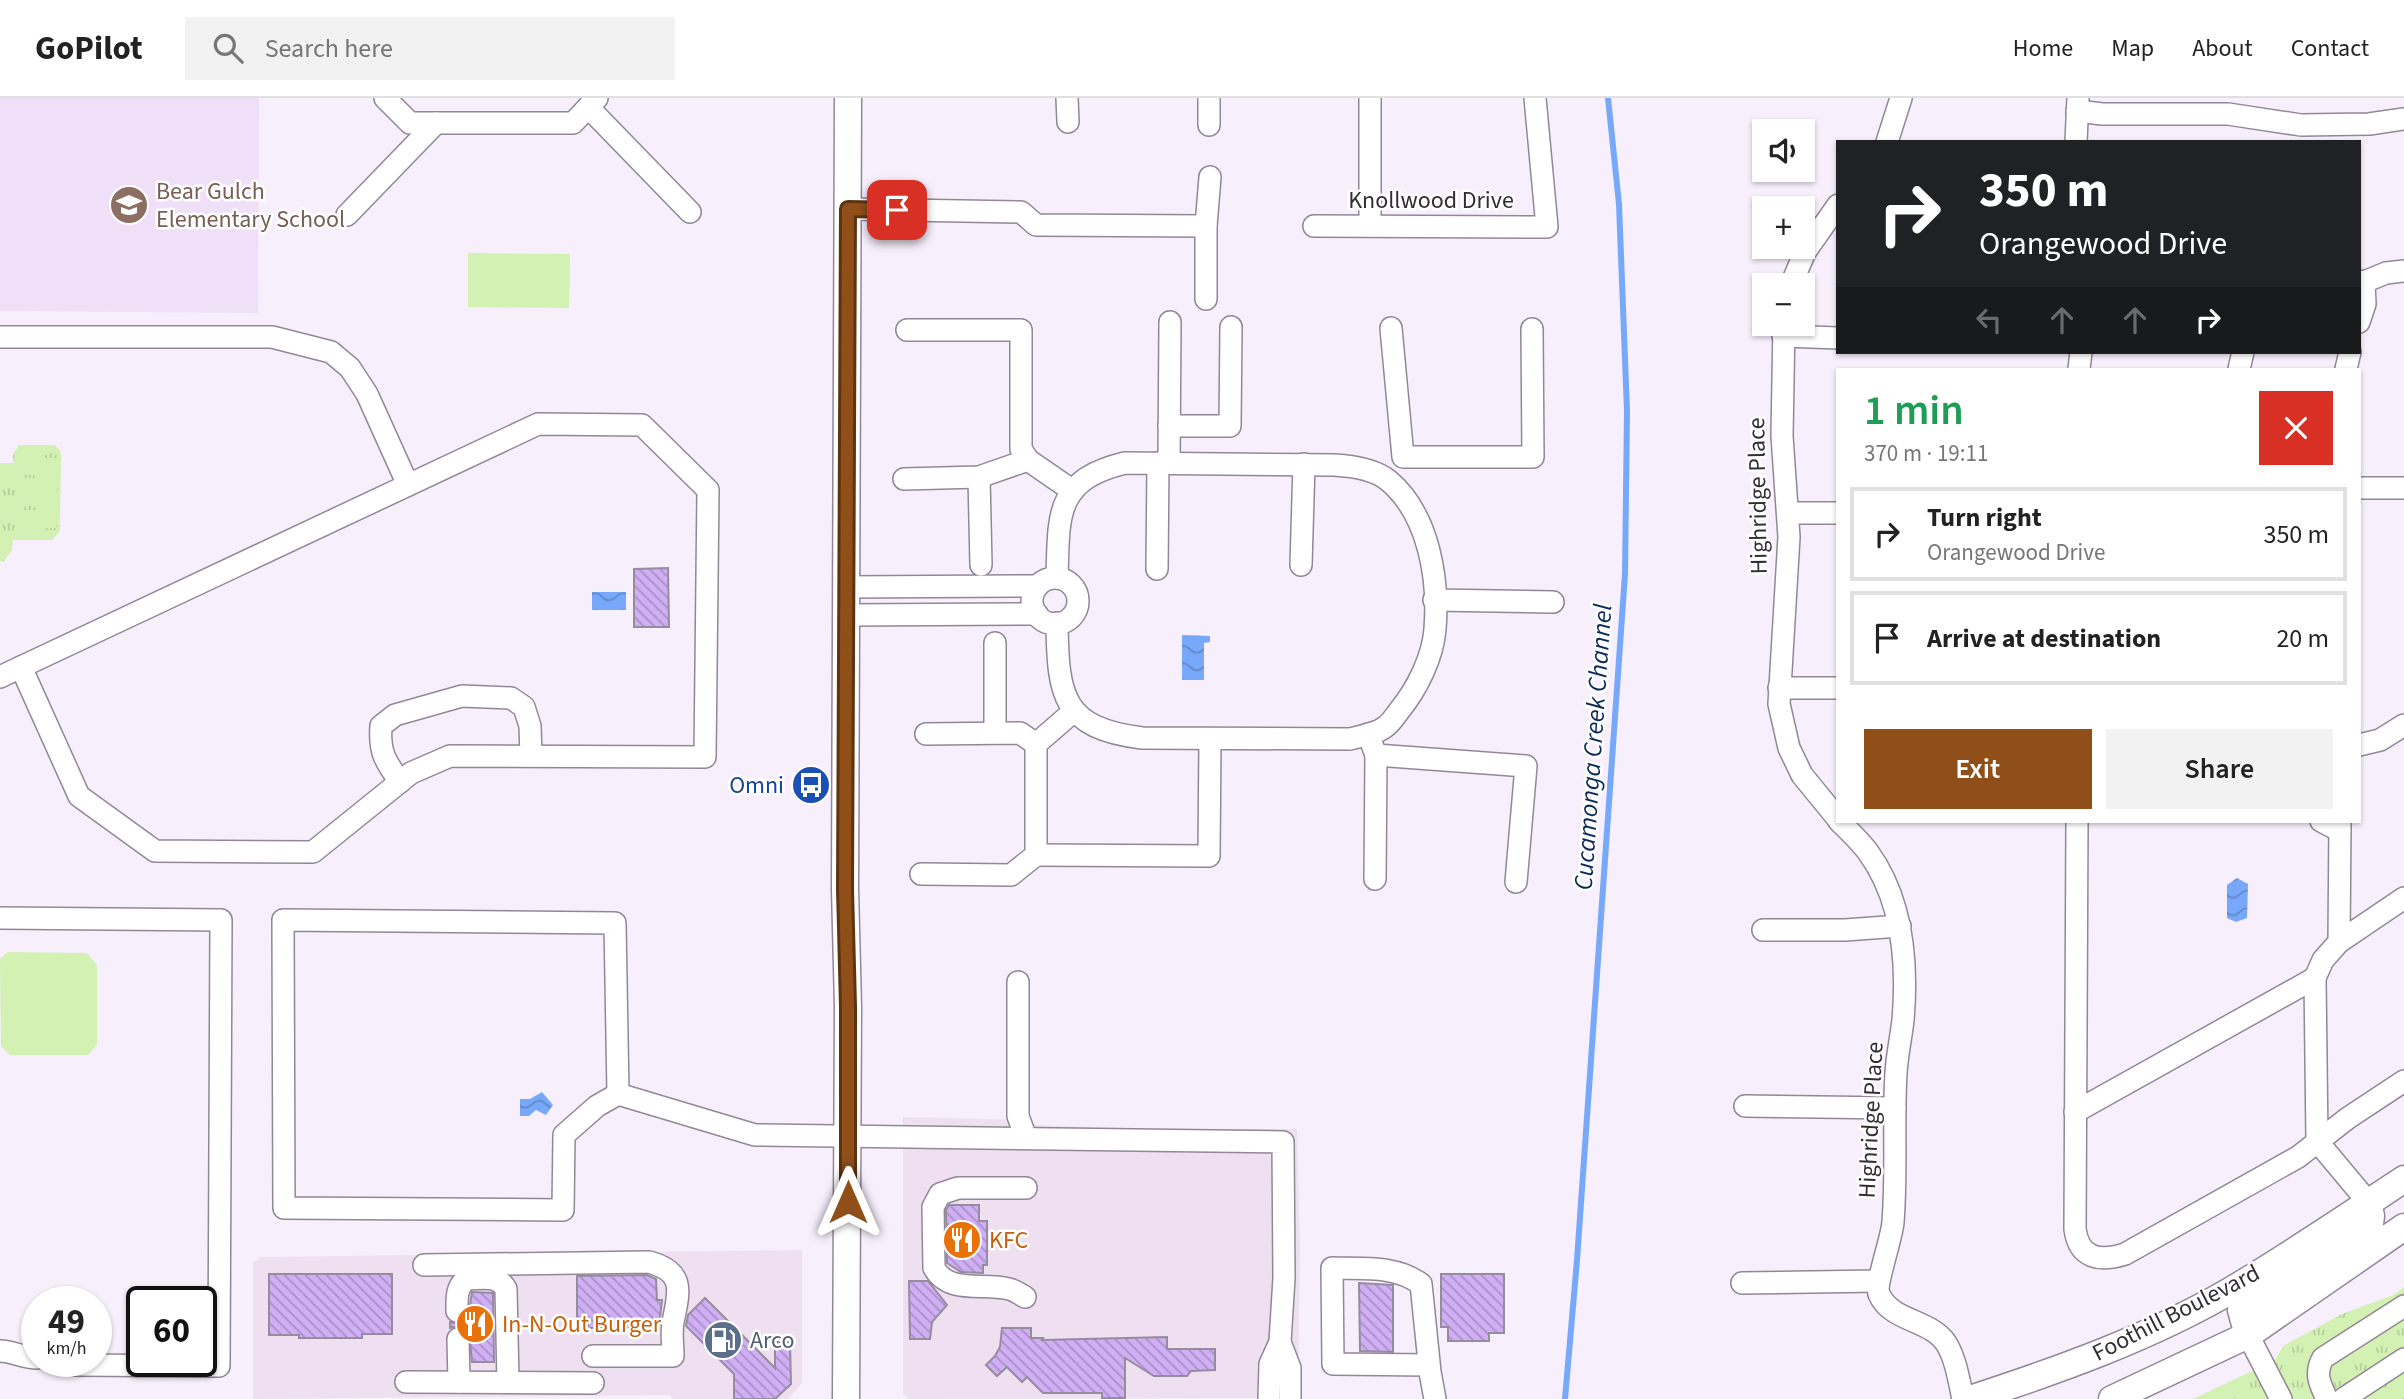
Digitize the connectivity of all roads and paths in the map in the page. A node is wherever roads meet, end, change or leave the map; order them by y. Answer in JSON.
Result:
{"nodes":[{"id":1,"x":385,"y":98,"type":"edge"},
{"id":2,"x":848,"y":98,"type":"edge"},
{"id":3,"x":1067,"y":98,"type":"edge"},
{"id":4,"x":1209,"y":98,"type":"edge"},
{"id":5,"x":1370,"y":98,"type":"edge"},
{"id":6,"x":1535,"y":98,"type":"edge"},
{"id":7,"x":1901,"y":98,"type":"edge"},
{"id":8,"x":592,"y":102,"type":"edge"},
{"id":9,"x":2077,"y":105,"type":"edge"},
{"id":10,"x":2404,"y":119,"type":"edge"},
{"id":11,"x":1068,"y":122,"type":"dead end"},
{"id":12,"x":436,"y":123,"type":"junction"},
{"id":13,"x":1209,"y":125,"type":"dead end"},
{"id":14,"x":1888,"y":140,"type":"edge"},
{"id":15,"x":2076,"y":140,"type":"edge"},
{"id":16,"x":1210,"y":177,"type":"dead end"},
{"id":17,"x":1836,"y":208,"type":"edge"},
{"id":18,"x":848,"y":209,"type":"junction"},
{"id":19,"x":690,"y":212,"type":"dead end"},
{"id":20,"x":347,"y":215,"type":"dead end"},
{"id":21,"x":1206,"y":226,"type":"junction"},
{"id":22,"x":1314,"y":226,"type":"dead end"},
{"id":23,"x":1370,"y":226,"type":"junction"},
{"id":24,"x":2404,"y":271,"type":"edge"},
{"id":25,"x":1796,"y":273,"type":"edge"},
{"id":26,"x":2361,"y":281,"type":"edge"},
{"id":27,"x":1206,"y":299,"type":"dead end"},
{"id":28,"x":2361,"y":316,"type":"edge"},
{"id":29,"x":1170,"y":322,"type":"dead end"},
{"id":30,"x":1231,"y":327,"type":"dead end"},
{"id":31,"x":1391,"y":328,"type":"dead end"},
{"id":32,"x":1532,"y":329,"type":"dead end"},
{"id":33,"x":907,"y":330,"type":"dead end"},
{"id":34,"x":1815,"y":335,"type":"edge"},
{"id":35,"x":1783,"y":336,"type":"edge"},
{"id":36,"x":0,"y":337,"type":"edge"},
{"id":37,"x":1836,"y":338,"type":"edge"},
{"id":38,"x":1169,"y":426,"type":"junction"},
{"id":39,"x":1403,"y":457,"type":"junction"},
{"id":40,"x":1028,"y":460,"type":"junction"},
{"id":41,"x":1164,"y":463,"type":"junction"},
{"id":42,"x":1304,"y":464,"type":"junction"},
{"id":43,"x":979,"y":477,"type":"junction"},
{"id":44,"x":904,"y":479,"type":"dead end"},
{"id":45,"x":1388,"y":479,"type":"junction"},
{"id":46,"x":408,"y":485,"type":"junction"},
{"id":47,"x":2361,"y":488,"type":"edge"},
{"id":48,"x":2404,"y":488,"type":"edge"},
{"id":49,"x":1073,"y":491,"type":"junction"},
{"id":50,"x":1788,"y":513,"type":"junction"},
{"id":51,"x":1836,"y":513,"type":"edge"},
{"id":52,"x":981,"y":565,"type":"dead end"},
{"id":53,"x":1301,"y":565,"type":"dead end"},
{"id":54,"x":1157,"y":569,"type":"dead end"},
{"id":55,"x":1057,"y":578,"type":"junction"},
{"id":56,"x":1037,"y":586,"type":"junction"},
{"id":57,"x":846,"y":587,"type":"junction"},
{"id":58,"x":1434,"y":600,"type":"junction"},
{"id":59,"x":1553,"y":602,"type":"dead end"},
{"id":60,"x":1037,"y":614,"type":"junction"},
{"id":61,"x":846,"y":615,"type":"junction"},
{"id":62,"x":1057,"y":623,"type":"junction"},
{"id":63,"x":995,"y":643,"type":"dead end"},
{"id":64,"x":21,"y":667,"type":"junction"},
{"id":65,"x":0,"y":677,"type":"edge"},
{"id":66,"x":1779,"y":688,"type":"junction"},
{"id":67,"x":1836,"y":688,"type":"edge"},
{"id":68,"x":1074,"y":711,"type":"junction"},
{"id":69,"x":2404,"y":724,"type":"edge"},
{"id":70,"x":995,"y":733,"type":"junction"},
{"id":71,"x":926,"y":734,"type":"dead end"},
{"id":72,"x":1368,"y":734,"type":"junction"},
{"id":73,"x":1210,"y":738,"type":"junction"},
{"id":74,"x":1036,"y":744,"type":"junction"},
{"id":75,"x":2361,"y":745,"type":"edge"},
{"id":76,"x":1376,"y":755,"type":"junction"},
{"id":77,"x":531,"y":756,"type":"junction"},
{"id":78,"x":400,"y":782,"type":"junction"},
{"id":79,"x":1836,"y":818,"type":"edge"},
{"id":80,"x":1841,"y":823,"type":"edge"},
{"id":81,"x":2077,"y":823,"type":"edge"},
{"id":82,"x":2340,"y":826,"type":"edge"},
{"id":83,"x":1036,"y":855,"type":"junction"},
{"id":84,"x":920,"y":874,"type":"dead end"},
{"id":85,"x":1375,"y":879,"type":"dead end"},
{"id":86,"x":1516,"y":882,"type":"dead end"},
{"id":87,"x":2404,"y":898,"type":"edge"},
{"id":88,"x":0,"y":918,"type":"edge"},
{"id":89,"x":1900,"y":926,"type":"junction"},
{"id":90,"x":1763,"y":930,"type":"dead end"},
{"id":91,"x":2339,"y":942,"type":"junction"},
{"id":92,"x":2315,"y":978,"type":"junction"},
{"id":93,"x":1018,"y":982,"type":"dead end"},
{"id":94,"x":2404,"y":1081,"type":"edge"},
{"id":95,"x":618,"y":1094,"type":"junction"},
{"id":96,"x":1745,"y":1106,"type":"dead end"},
{"id":97,"x":1895,"y":1108,"type":"junction"},
{"id":98,"x":2075,"y":1112,"type":"junction"},
{"id":99,"x":848,"y":1136,"type":"junction"},
{"id":100,"x":1026,"y":1138,"type":"junction"},
{"id":101,"x":2317,"y":1141,"type":"junction"},
{"id":102,"x":2404,"y":1178,"type":"edge"},
{"id":103,"x":1026,"y":1188,"type":"dead end"},
{"id":104,"x":2368,"y":1202,"type":"junction"},
{"id":105,"x":2404,"y":1227,"type":"edge"},
{"id":106,"x":424,"y":1265,"type":"dead end"},
{"id":107,"x":1878,"y":1281,"type":"junction"},
{"id":108,"x":1742,"y":1283,"type":"dead end"},
{"id":109,"x":1025,"y":1297,"type":"dead end"},
{"id":110,"x":2404,"y":1306,"type":"edge"},
{"id":111,"x":457,"y":1311,"type":"dead end"},
{"id":112,"x":2248,"y":1335,"type":"junction"},
{"id":113,"x":458,"y":1339,"type":"dead end"},
{"id":114,"x":1280,"y":1342,"type":"junction"},
{"id":115,"x":0,"y":1351,"type":"edge"},
{"id":116,"x":21,"y":1356,"type":"edge"},
{"id":117,"x":593,"y":1356,"type":"dead end"},
{"id":118,"x":2404,"y":1359,"type":"edge"},
{"id":119,"x":112,"y":1365,"type":"edge"},
{"id":120,"x":1429,"y":1365,"type":"junction"},
{"id":121,"x":406,"y":1382,"type":"dead end"},
{"id":122,"x":459,"y":1382,"type":"junction"},
{"id":123,"x":508,"y":1382,"type":"junction"},
{"id":124,"x":593,"y":1382,"type":"dead end"},
{"id":125,"x":846,"y":1399,"type":"edge"},
{"id":126,"x":1269,"y":1399,"type":"edge"},
{"id":127,"x":1290,"y":1399,"type":"edge"},
{"id":128,"x":1435,"y":1399,"type":"edge"},
{"id":129,"x":1963,"y":1399,"type":"edge"},
{"id":130,"x":1970,"y":1399,"type":"edge"},
{"id":131,"x":2112,"y":1399,"type":"edge"},
{"id":132,"x":2281,"y":1399,"type":"edge"},
{"id":133,"x":2327,"y":1399,"type":"edge"},
{"id":134,"x":2343,"y":1399,"type":"edge"}],
"edges":[{"from":1,"to":12,"type":"street"},
{"from":2,"to":18,"type":"main road"},
{"from":3,"to":11,"type":"street"},
{"from":4,"to":13,"type":"street"},
{"from":5,"to":23,"type":"street"},
{"from":6,"to":23,"type":"street","name":"Knollwood Drive"},
{"from":7,"to":14,"type":"street"},
{"from":8,"to":12,"type":"street"},
{"from":8,"to":19,"type":"street"},
{"from":9,"to":10,"type":"street"},
{"from":9,"to":15,"type":"street"},
{"from":12,"to":20,"type":"street"},
{"from":16,"to":21,"type":"street"},
{"from":17,"to":25,"type":"street"},
{"from":18,"to":21,"type":"street"},
{"from":18,"to":57,"type":"main road"},
{"from":21,"to":27,"type":"street"},
{"from":22,"to":23,"type":"street","name":"Knollwood Drive"},
{"from":24,"to":26,"type":"street"},
{"from":26,"to":28,"type":"street"},
{"from":29,"to":38,"type":"street"},
{"from":30,"to":38,"type":"street"},
{"from":31,"to":39,"type":"street"},
{"from":32,"to":39,"type":"street"},
{"from":33,"to":40,"type":"street"},
{"from":34,"to":37,"type":"street"},
{"from":35,"to":50,"type":"street","name":"Highridge Place"},
{"from":36,"to":46,"type":"street"},
{"from":38,"to":41,"type":"street"},
{"from":39,"to":45,"type":"street"},
{"from":40,"to":43,"type":"street"},
{"from":40,"to":49,"type":"street"},
{"from":41,"to":42,"type":"street"},
{"from":41,"to":49,"type":"street"},
{"from":41,"to":54,"type":"street"},
{"from":42,"to":45,"type":"street"},
{"from":42,"to":53,"type":"street"},
{"from":43,"to":44,"type":"street"},
{"from":43,"to":52,"type":"street"},
{"from":45,"to":58,"type":"street"},
{"from":46,"to":64,"type":"street"},
{"from":46,"to":77,"type":"street"},
{"from":47,"to":48,"type":"street"},
{"from":49,"to":55,"type":"street"},
{"from":50,"to":51,"type":"street"},
{"from":50,"to":66,"type":"street","name":"Highridge Place"},
{"from":55,"to":56,"type":"street"},
{"from":55,"to":62,"type":"street"},
{"from":56,"to":57,"type":"street"},
{"from":56,"to":60,"type":"street"},
{"from":57,"to":61,"type":"main road"},
{"from":58,"to":59,"type":"street"},
{"from":58,"to":72,"type":"street"},
{"from":60,"to":61,"type":"street"},
{"from":60,"to":62,"type":"street"},
{"from":61,"to":99,"type":"main road"},
{"from":62,"to":68,"type":"street"},
{"from":63,"to":70,"type":"street"},
{"from":64,"to":65,"type":"street"},
{"from":64,"to":78,"type":"street"},
{"from":66,"to":67,"type":"street"},
{"from":66,"to":79,"type":"street","name":"Highridge Place"},
{"from":68,"to":73,"type":"street"},
{"from":68,"to":74,"type":"street"},
{"from":69,"to":75,"type":"street"},
{"from":70,"to":71,"type":"street"},
{"from":70,"to":74,"type":"street"},
{"from":72,"to":73,"type":"street"},
{"from":72,"to":76,"type":"street"},
{"from":73,"to":83,"type":"street"},
{"from":74,"to":83,"type":"street"},
{"from":76,"to":85,"type":"street"},
{"from":76,"to":86,"type":"street"},
{"from":77,"to":78,"type":"street"},
{"from":77,"to":78,"type":"street"},
{"from":80,"to":89,"type":"street","name":"Highridge Place"},
{"from":81,"to":98,"type":"street"},
{"from":82,"to":91,"type":"street"},
{"from":83,"to":84,"type":"street"},
{"from":87,"to":91,"type":"street"},
{"from":88,"to":119,"type":"street"},
{"from":89,"to":90,"type":"street"},
{"from":89,"to":97,"type":"street","name":"Highridge Place"},
{"from":91,"to":92,"type":"street"},
{"from":92,"to":98,"type":"street"},
{"from":92,"to":101,"type":"street"},
{"from":93,"to":100,"type":"street"},
{"from":94,"to":101,"type":"street"},
{"from":95,"to":95,"type":"street"},
{"from":95,"to":99,"type":"street"},
{"from":96,"to":97,"type":"street"},
{"from":97,"to":107,"type":"street","name":"Highridge Place"},
{"from":98,"to":101,"type":"street"},
{"from":99,"to":100,"type":"street"},
{"from":99,"to":125,"type":"main road"},
{"from":100,"to":114,"type":"street"},
{"from":101,"to":104,"type":"street"},
{"from":102,"to":104,"type":"main road","name":"Foothill Boulevard"},
{"from":103,"to":109,"type":"street"},
{"from":104,"to":112,"type":"main road"},
{"from":104,"to":130,"type":"main road","name":"Foothill Boulevard"},
{"from":105,"to":112,"type":"main road","name":"Foothill Boulevard"},
{"from":106,"to":117,"type":"street"},
{"from":107,"to":108,"type":"street"},
{"from":107,"to":129,"type":"street"},
{"from":110,"to":133,"type":"street"},
{"from":111,"to":123,"type":"street"},
{"from":112,"to":131,"type":"main road","name":"Foothill Boulevard"},
{"from":112,"to":132,"type":"street"},
{"from":113,"to":122,"type":"street"},
{"from":114,"to":126,"type":"street"},
{"from":114,"to":127,"type":"street"},
{"from":115,"to":116,"type":"street"},
{"from":118,"to":134,"type":"street"},
{"from":120,"to":120,"type":"street"},
{"from":120,"to":128,"type":"street"},
{"from":121,"to":122,"type":"street"},
{"from":122,"to":123,"type":"street"},
{"from":123,"to":124,"type":"street"}]}
